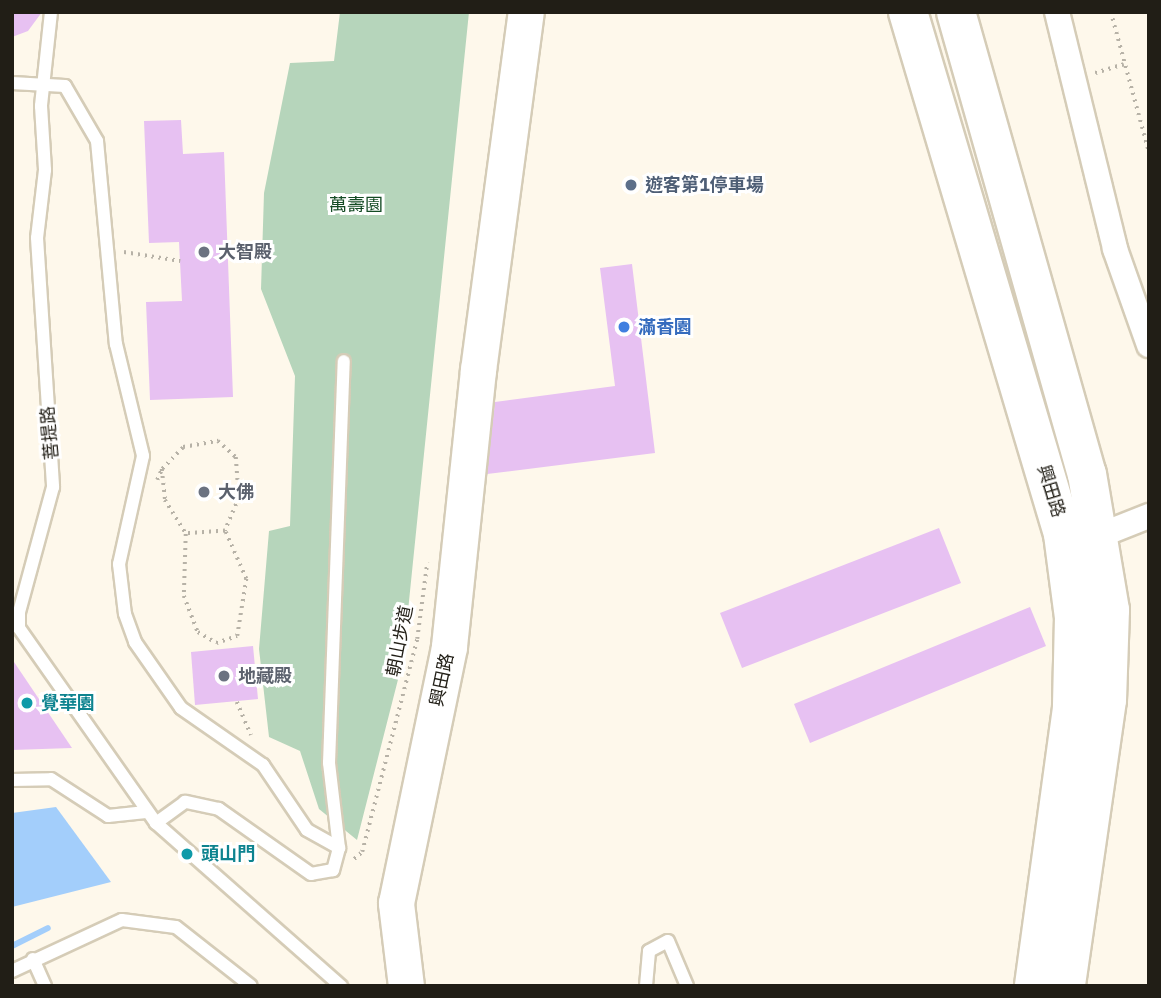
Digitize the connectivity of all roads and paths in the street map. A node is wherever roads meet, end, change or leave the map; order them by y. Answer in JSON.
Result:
{"nodes":[{"id":1,"x":51,"y":12,"type":"edge"},
{"id":2,"x":526,"y":12,"type":"edge"},
{"id":3,"x":908,"y":12,"type":"edge"},
{"id":4,"x":1057,"y":12,"type":"edge"},
{"id":5,"x":1111,"y":12,"type":"edge"},
{"id":6,"x":960,"y":24,"type":"edge"},
{"id":7,"x":919,"y":50,"type":"junction"},
{"id":8,"x":1124,"y":64,"type":"junction"},
{"id":9,"x":1077,"y":79,"type":"junction"},
{"id":10,"x":12,"y":83,"type":"edge"},
{"id":11,"x":43,"y":86,"type":"junction"},
{"id":12,"x":1149,"y":152,"type":"edge"},
{"id":13,"x":111,"y":251,"type":"junction"},
{"id":14,"x":180,"y":261,"type":"dead end"},
{"id":15,"x":1149,"y":345,"type":"edge"},
{"id":16,"x":344,"y":361,"type":"dead end"},
{"id":17,"x":162,"y":469,"type":"junction"},
{"id":18,"x":153,"y":487,"type":"dead end"},
{"id":19,"x":1149,"y":516,"type":"edge"},
{"id":20,"x":225,"y":531,"type":"junction"},
{"id":21,"x":186,"y":534,"type":"junction"},
{"id":22,"x":1101,"y":535,"type":"junction"},
{"id":23,"x":428,"y":558,"type":"dead end"},
{"id":24,"x":12,"y":780,"type":"edge"},
{"id":25,"x":146,"y":812,"type":"junction"},
{"id":26,"x":156,"y":824,"type":"junction"},
{"id":27,"x":339,"y":848,"type":"junction"},
{"id":28,"x":333,"y":870,"type":"junction"},
{"id":29,"x":33,"y":960,"type":"junction"},
{"id":30,"x":12,"y":971,"type":"edge"},
{"id":31,"x":46,"y":986,"type":"edge"},
{"id":32,"x":251,"y":986,"type":"edge"},
{"id":33,"x":341,"y":986,"type":"edge"},
{"id":34,"x":406,"y":986,"type":"edge"},
{"id":35,"x":646,"y":986,"type":"edge"},
{"id":36,"x":687,"y":986,"type":"edge"},
{"id":37,"x":1034,"y":986,"type":"edge"},
{"id":38,"x":1066,"y":986,"type":"edge"}],
"edges":[{"from":1,"to":11,"type":"lane","name":"菩提路"},
{"from":2,"to":34,"type":"street","name":"興田路"},
{"from":3,"to":7,"type":"main road","name":"興田路"},
{"from":4,"to":9,"type":"street"},
{"from":5,"to":8,"type":"path"},
{"from":6,"to":7,"type":"main road"},
{"from":6,"to":22,"type":"main road","name":"興田路"},
{"from":7,"to":37,"type":"main road","name":"興田路"},
{"from":8,"to":9,"type":"path"},
{"from":8,"to":12,"type":"path"},
{"from":9,"to":15,"type":"street"},
{"from":10,"to":11,"type":"lane"},
{"from":11,"to":13,"type":"lane"},
{"from":11,"to":25,"type":"lane","name":"菩提路"},
{"from":13,"to":14,"type":"path"},
{"from":13,"to":27,"type":"lane"},
{"from":16,"to":27,"type":"lane"},
{"from":17,"to":18,"type":"path"},
{"from":17,"to":20,"type":"path"},
{"from":17,"to":21,"type":"path"},
{"from":19,"to":22,"type":"street"},
{"from":20,"to":21,"type":"path"},
{"from":20,"to":21,"type":"path"},
{"from":22,"to":38,"type":"main road","name":"興田路"},
{"from":23,"to":28,"type":"path","name":"朝山步道"},
{"from":24,"to":25,"type":"lane"},
{"from":25,"to":26,"type":"lane","name":"菩提路"},
{"from":26,"to":28,"type":"lane"},
{"from":26,"to":33,"type":"lane","name":"菩提路"},
{"from":27,"to":28,"type":"lane"},
{"from":29,"to":30,"type":"lane"},
{"from":29,"to":31,"type":"lane"},
{"from":29,"to":32,"type":"lane"},
{"from":35,"to":36,"type":"lane"}]}
